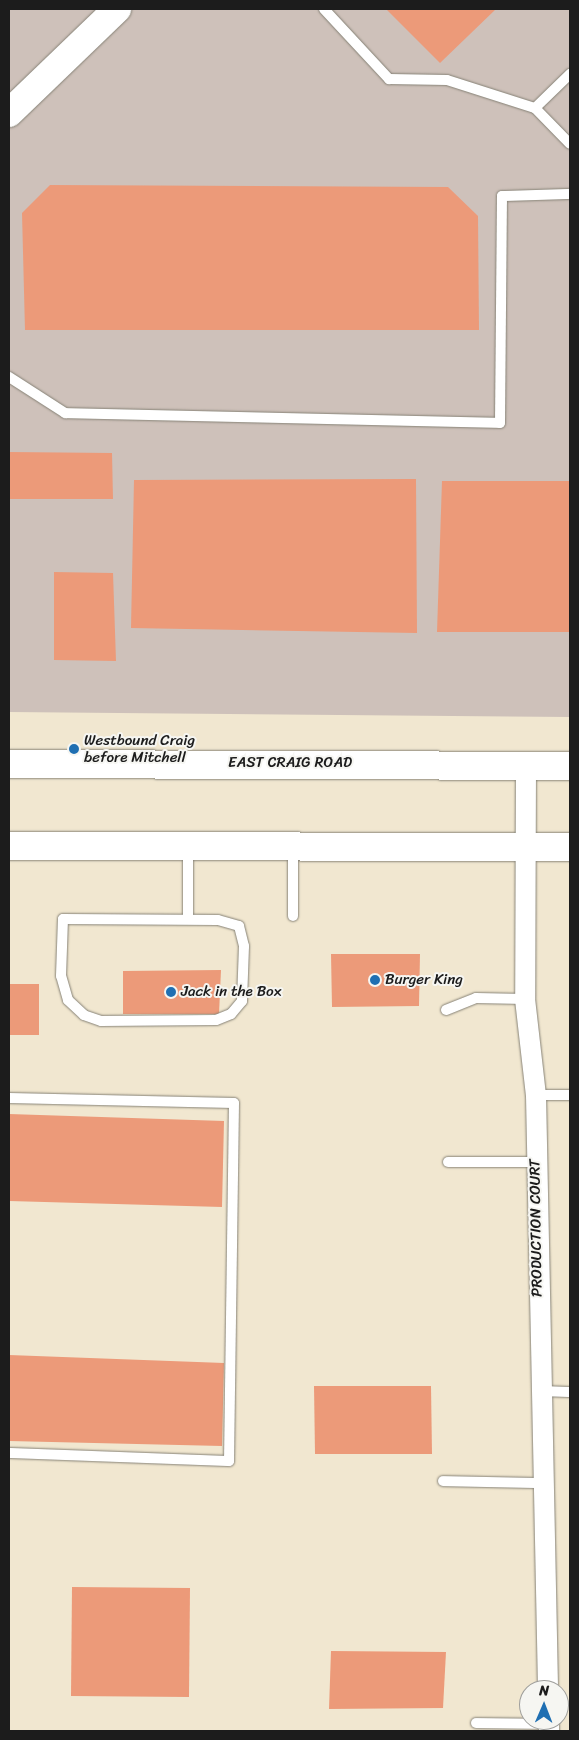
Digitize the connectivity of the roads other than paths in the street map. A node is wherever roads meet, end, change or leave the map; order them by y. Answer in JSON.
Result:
{"nodes":[{"id":1,"x":117,"y":9,"type":"edge"},
{"id":2,"x":324,"y":9,"type":"edge"},
{"id":3,"x":570,"y":74,"type":"edge"},
{"id":4,"x":535,"y":108,"type":"junction"},
{"id":5,"x":9,"y":113,"type":"edge"},
{"id":6,"x":570,"y":144,"type":"edge"},
{"id":7,"x":570,"y":194,"type":"edge"},
{"id":8,"x":9,"y":377,"type":"edge"},
{"id":9,"x":9,"y":764,"type":"edge"},
{"id":10,"x":526,"y":766,"type":"junction"},
{"id":11,"x":570,"y":766,"type":"edge"},
{"id":12,"x":9,"y":846,"type":"edge"},
{"id":13,"x":188,"y":846,"type":"junction"},
{"id":14,"x":526,"y":846,"type":"junction"},
{"id":15,"x":570,"y":847,"type":"edge"},
{"id":16,"x":293,"y":848,"type":"junction"},
{"id":17,"x":293,"y":916,"type":"dead end"},
{"id":18,"x":188,"y":919,"type":"junction"},
{"id":19,"x":525,"y":998,"type":"junction"},
{"id":20,"x":446,"y":1010,"type":"dead end"},
{"id":21,"x":536,"y":1095,"type":"junction"},
{"id":22,"x":570,"y":1095,"type":"edge"},
{"id":23,"x":9,"y":1098,"type":"edge"},
{"id":24,"x":448,"y":1162,"type":"dead end"},
{"id":25,"x":536,"y":1162,"type":"junction"},
{"id":26,"x":540,"y":1391,"type":"junction"},
{"id":27,"x":570,"y":1392,"type":"edge"},
{"id":28,"x":9,"y":1453,"type":"edge"},
{"id":29,"x":442,"y":1480,"type":"dead end"},
{"id":30,"x":542,"y":1483,"type":"junction"},
{"id":31,"x":548,"y":1680,"type":"edge"},
{"id":32,"x":476,"y":1723,"type":"dead end"},
{"id":33,"x":519,"y":1724,"type":"edge"}],
"edges":[{"from":1,"to":5,"type":"main road"},
{"from":2,"to":4,"type":"lane"},
{"from":3,"to":4,"type":"lane"},
{"from":4,"to":6,"type":"lane"},
{"from":7,"to":8,"type":"lane"},
{"from":9,"to":10,"type":"main road","name":"EAST CRAIG ROAD"},
{"from":10,"to":11,"type":"main road","name":"EAST CRAIG ROAD"},
{"from":10,"to":14,"type":"street","name":"PRODUCTION COURT"},
{"from":12,"to":13,"type":"main road"},
{"from":13,"to":16,"type":"main road"},
{"from":13,"to":18,"type":"lane"},
{"from":14,"to":15,"type":"main road"},
{"from":14,"to":16,"type":"main road"},
{"from":14,"to":19,"type":"street","name":"PRODUCTION COURT"},
{"from":16,"to":17,"type":"lane"},
{"from":18,"to":18,"type":"lane"},
{"from":19,"to":20,"type":"lane"},
{"from":19,"to":21,"type":"street","name":"PRODUCTION COURT"},
{"from":21,"to":22,"type":"lane"},
{"from":21,"to":25,"type":"street","name":"PRODUCTION COURT"},
{"from":23,"to":28,"type":"lane"},
{"from":24,"to":25,"type":"lane"},
{"from":25,"to":26,"type":"street","name":"PRODUCTION COURT"},
{"from":26,"to":27,"type":"lane"},
{"from":26,"to":30,"type":"street","name":"PRODUCTION COURT"},
{"from":29,"to":30,"type":"lane"},
{"from":30,"to":31,"type":"street","name":"PRODUCTION COURT"},
{"from":32,"to":33,"type":"lane"}]}
